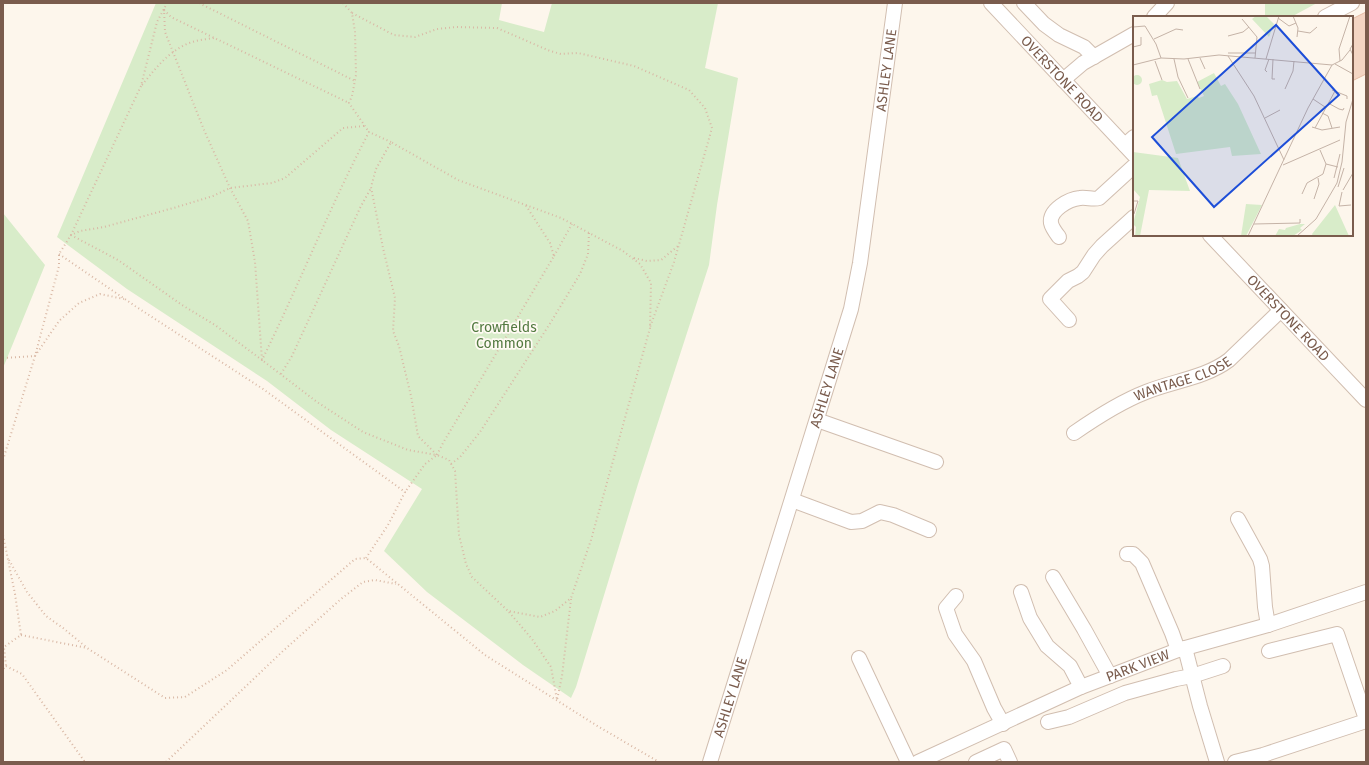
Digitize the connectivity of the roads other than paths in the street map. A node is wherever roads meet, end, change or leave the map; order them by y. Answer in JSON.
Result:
{"nodes":[{"id":1,"x":895,"y":3,"type":"edge"},
{"id":2,"x":991,"y":3,"type":"edge"},
{"id":3,"x":1024,"y":3,"type":"edge"},
{"id":4,"x":1167,"y":3,"type":"edge"},
{"id":5,"x":1352,"y":3,"type":"edge"},
{"id":6,"x":1155,"y":16,"type":"edge"},
{"id":7,"x":1327,"y":16,"type":"edge"},
{"id":8,"x":1133,"y":35,"type":"edge"},
{"id":9,"x":1094,"y":56,"type":"junction"},
{"id":10,"x":1063,"y":80,"type":"junction"},
{"id":11,"x":1131,"y":146,"type":"edge"},
{"id":12,"x":1133,"y":167,"type":"edge"},
{"id":13,"x":1133,"y":218,"type":"edge"},
{"id":14,"x":1211,"y":236,"type":"edge"},
{"id":15,"x":1059,"y":237,"type":"dead end"},
{"id":16,"x":1281,"y":310,"type":"junction"},
{"id":17,"x":1069,"y":320,"type":"dead end"},
{"id":18,"x":1366,"y":400,"type":"edge"},
{"id":19,"x":817,"y":420,"type":"junction"},
{"id":20,"x":1074,"y":433,"type":"dead end"},
{"id":21,"x":936,"y":462,"type":"dead end"},
{"id":22,"x":792,"y":500,"type":"junction"},
{"id":23,"x":1238,"y":519,"type":"dead end"},
{"id":24,"x":929,"y":530,"type":"dead end"},
{"id":25,"x":1127,"y":554,"type":"dead end"},
{"id":26,"x":1052,"y":577,"type":"dead end"},
{"id":27,"x":1021,"y":592,"type":"dead end"},
{"id":28,"x":1366,"y":592,"type":"edge"},
{"id":29,"x":956,"y":596,"type":"dead end"},
{"id":30,"x":1268,"y":625,"type":"junction"},
{"id":31,"x":1181,"y":649,"type":"junction"},
{"id":32,"x":1269,"y":651,"type":"dead end"},
{"id":33,"x":858,"y":658,"type":"dead end"},
{"id":34,"x":1223,"y":666,"type":"dead end"},
{"id":35,"x":1110,"y":676,"type":"junction"},
{"id":36,"x":1192,"y":676,"type":"junction"},
{"id":37,"x":1081,"y":687,"type":"junction"},
{"id":38,"x":1366,"y":720,"type":"edge"},
{"id":39,"x":1048,"y":722,"type":"dead end"},
{"id":40,"x":1003,"y":724,"type":"junction"},
{"id":41,"x":1264,"y":758,"type":"edge"},
{"id":42,"x":710,"y":762,"type":"edge"},
{"id":43,"x":908,"y":762,"type":"edge"},
{"id":44,"x":918,"y":762,"type":"edge"},
{"id":45,"x":976,"y":762,"type":"edge"},
{"id":46,"x":1010,"y":762,"type":"edge"},
{"id":47,"x":1216,"y":762,"type":"edge"},
{"id":48,"x":1235,"y":762,"type":"edge"}],
"edges":[{"from":1,"to":19,"type":"street","name":"ASHLEY LANE"},
{"from":2,"to":10,"type":"street","name":"OVERSTONE ROAD"},
{"from":3,"to":9,"type":"street"},
{"from":4,"to":6,"type":"street"},
{"from":5,"to":7,"type":"street"},
{"from":8,"to":9,"type":"street"},
{"from":9,"to":10,"type":"street"},
{"from":10,"to":11,"type":"street","name":"OVERSTONE ROAD"},
{"from":12,"to":15,"type":"street"},
{"from":13,"to":17,"type":"street"},
{"from":14,"to":16,"type":"street","name":"OVERSTONE ROAD"},
{"from":16,"to":18,"type":"street","name":"OVERSTONE ROAD"},
{"from":16,"to":20,"type":"street","name":"WANTAGE CLOSE"},
{"from":19,"to":21,"type":"street"},
{"from":19,"to":22,"type":"street","name":"ASHLEY LANE"},
{"from":22,"to":24,"type":"street"},
{"from":22,"to":42,"type":"street","name":"ASHLEY LANE"},
{"from":23,"to":30,"type":"street"},
{"from":25,"to":31,"type":"street"},
{"from":26,"to":35,"type":"street"},
{"from":27,"to":37,"type":"street"},
{"from":28,"to":30,"type":"street","name":"PARK VIEW"},
{"from":29,"to":40,"type":"street"},
{"from":30,"to":31,"type":"street","name":"PARK VIEW"},
{"from":31,"to":35,"type":"street","name":"PARK VIEW"},
{"from":31,"to":36,"type":"street"},
{"from":32,"to":38,"type":"street"},
{"from":33,"to":43,"type":"street"},
{"from":34,"to":36,"type":"street"},
{"from":35,"to":37,"type":"street","name":"PARK VIEW"},
{"from":36,"to":39,"type":"street"},
{"from":36,"to":47,"type":"street"},
{"from":37,"to":40,"type":"street","name":"PARK VIEW"},
{"from":38,"to":41,"type":"street"},
{"from":40,"to":44,"type":"street","name":"PARK VIEW"},
{"from":41,"to":48,"type":"street"},
{"from":45,"to":46,"type":"street"}]}
